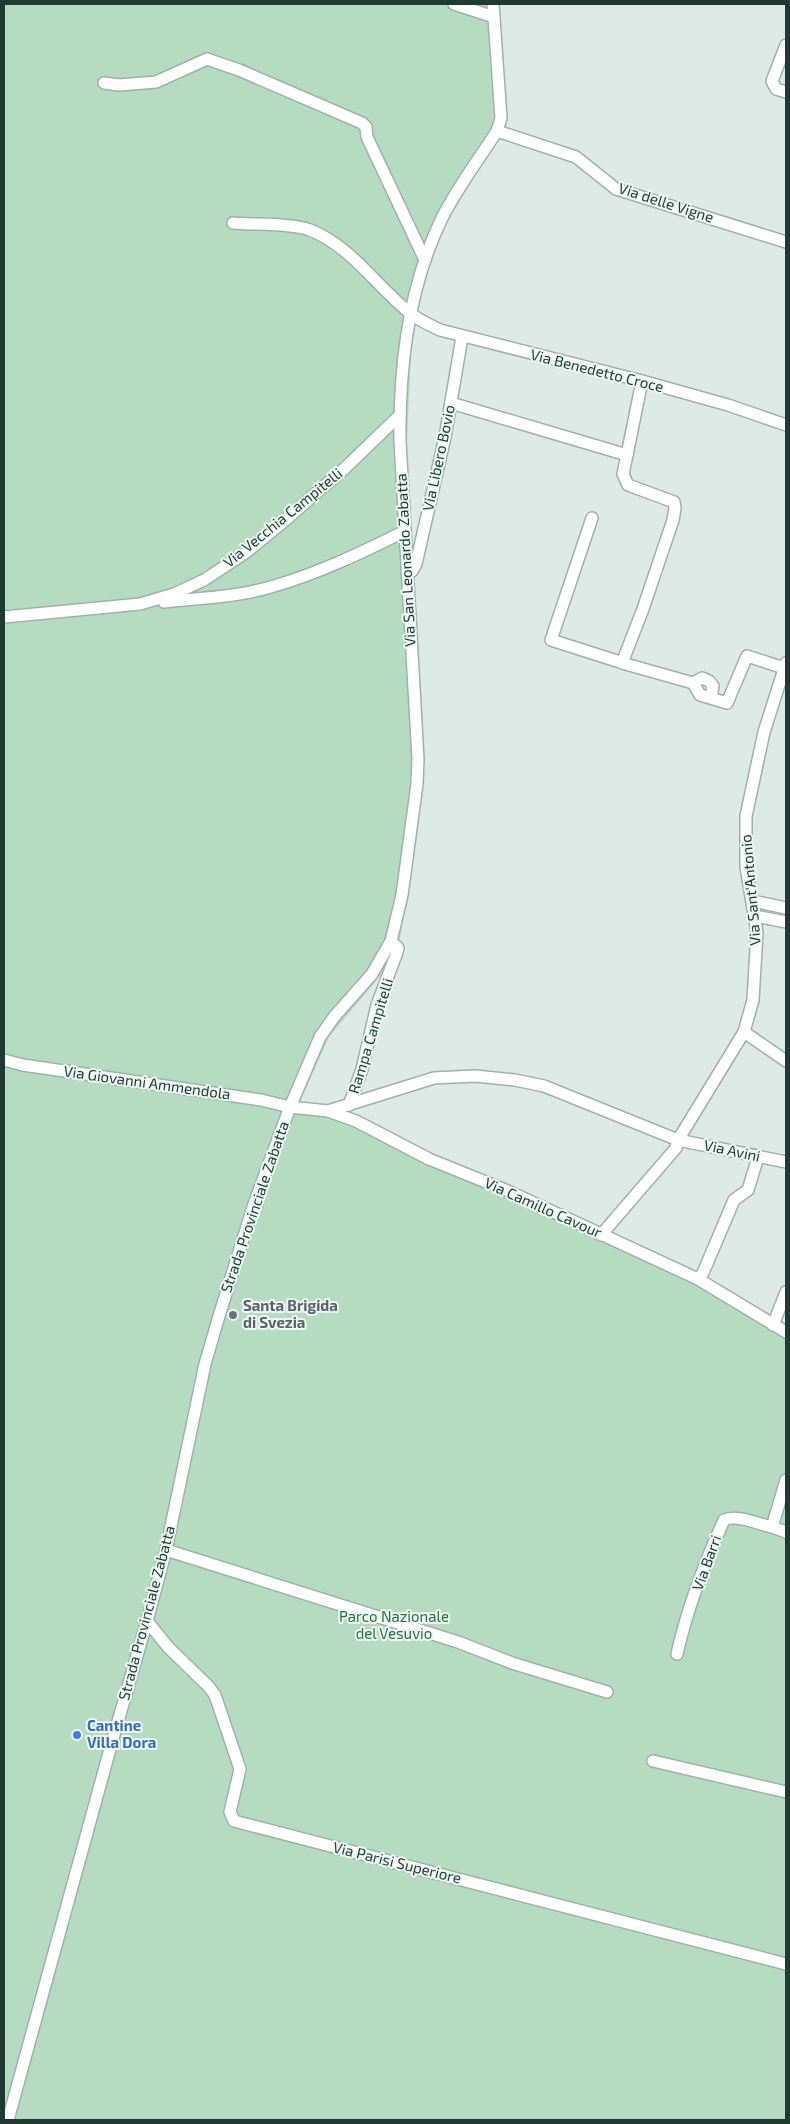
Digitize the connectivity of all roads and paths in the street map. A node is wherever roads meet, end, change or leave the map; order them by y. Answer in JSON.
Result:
{"nodes":[{"id":1,"x":454,"y":4,"type":"edge"},
{"id":2,"x":493,"y":4,"type":"edge"},
{"id":3,"x":494,"y":17,"type":"junction"},
{"id":4,"x":786,"y":45,"type":"edge"},
{"id":5,"x":104,"y":83,"type":"dead end"},
{"id":6,"x":786,"y":92,"type":"edge"},
{"id":7,"x":497,"y":131,"type":"junction"},
{"id":8,"x":233,"y":223,"type":"dead end"},
{"id":9,"x":786,"y":242,"type":"edge"},
{"id":10,"x":425,"y":260,"type":"junction"},
{"id":11,"x":410,"y":314,"type":"junction"},
{"id":12,"x":462,"y":338,"type":"junction"},
{"id":13,"x":642,"y":381,"type":"junction"},
{"id":14,"x":451,"y":403,"type":"junction"},
{"id":15,"x":400,"y":415,"type":"junction"},
{"id":16,"x":786,"y":425,"type":"edge"},
{"id":17,"x":627,"y":455,"type":"junction"},
{"id":18,"x":592,"y":518,"type":"dead end"},
{"id":19,"x":405,"y":531,"type":"junction"},
{"id":20,"x":407,"y":572,"type":"junction"},
{"id":21,"x":140,"y":604,"type":"junction"},
{"id":22,"x":4,"y":617,"type":"edge"},
{"id":23,"x":620,"y":662,"type":"dead end"},
{"id":24,"x":785,"y":666,"type":"edge"},
{"id":25,"x":753,"y":901,"type":"junction"},
{"id":26,"x":786,"y":908,"type":"edge"},
{"id":27,"x":755,"y":916,"type":"junction"},
{"id":28,"x":786,"y":922,"type":"edge"},
{"id":29,"x":390,"y":941,"type":"junction"},
{"id":30,"x":744,"y":1032,"type":"junction"},
{"id":31,"x":4,"y":1060,"type":"edge"},
{"id":32,"x":786,"y":1061,"type":"edge"},
{"id":33,"x":349,"y":1105,"type":"junction"},
{"id":34,"x":290,"y":1107,"type":"junction"},
{"id":35,"x":328,"y":1111,"type":"junction"},
{"id":36,"x":678,"y":1140,"type":"junction"},
{"id":37,"x":758,"y":1157,"type":"junction"},
{"id":38,"x":786,"y":1162,"type":"edge"},
{"id":39,"x":601,"y":1234,"type":"junction"},
{"id":40,"x":698,"y":1280,"type":"junction"},
{"id":41,"x":786,"y":1292,"type":"edge"},
{"id":42,"x":773,"y":1324,"type":"junction"},
{"id":43,"x":786,"y":1332,"type":"edge"},
{"id":44,"x":786,"y":1480,"type":"edge"},
{"id":45,"x":772,"y":1527,"type":"junction"},
{"id":46,"x":786,"y":1532,"type":"edge"},
{"id":47,"x":166,"y":1550,"type":"junction"},
{"id":48,"x":147,"y":1621,"type":"junction"},
{"id":49,"x":677,"y":1654,"type":"dead end"},
{"id":50,"x":607,"y":1692,"type":"dead end"},
{"id":51,"x":652,"y":1761,"type":"dead end"},
{"id":52,"x":786,"y":1792,"type":"edge"},
{"id":53,"x":786,"y":1964,"type":"edge"},
{"id":54,"x":8,"y":2120,"type":"edge"}],
"edges":[{"from":1,"to":3,"type":"street"},
{"from":2,"to":3,"type":"street","name":"Via San Leonardo Zabatta"},
{"from":3,"to":7,"type":"street","name":"Via San Leonardo Zabatta"},
{"from":4,"to":6,"type":"street"},
{"from":5,"to":10,"type":"street"},
{"from":7,"to":9,"type":"street","name":"Via delle Vigne"},
{"from":7,"to":10,"type":"street","name":"Via San Leonardo Zabatta"},
{"from":8,"to":11,"type":"street","name":"Via Benedetto Croce"},
{"from":10,"to":11,"type":"street","name":"Via San Leonardo Zabatta"},
{"from":11,"to":12,"type":"street","name":"Via Benedetto Croce"},
{"from":11,"to":15,"type":"street","name":"Via San Leonardo Zabatta"},
{"from":12,"to":13,"type":"street","name":"Via Benedetto Croce"},
{"from":12,"to":14,"type":"street","name":"Via Libero Bovio"},
{"from":13,"to":16,"type":"street","name":"Via Benedetto Croce"},
{"from":13,"to":17,"type":"street"},
{"from":14,"to":17,"type":"street"},
{"from":14,"to":20,"type":"street","name":"Via Libero Bovio"},
{"from":15,"to":19,"type":"street","name":"Via San Leonardo Zabatta"},
{"from":15,"to":21,"type":"street","name":"Via Vecchia Campitelli"},
{"from":17,"to":24,"type":"street"},
{"from":18,"to":23,"type":"street"},
{"from":19,"to":20,"type":"street","name":"Via San Leonardo Zabatta"},
{"from":19,"to":21,"type":"street"},
{"from":20,"to":29,"type":"street","name":"Via San Leonardo Zabatta"},
{"from":21,"to":22,"type":"street","name":"Via Vecchia Campitelli"},
{"from":24,"to":25,"type":"street","name":"Via Sant'Antonio"},
{"from":25,"to":26,"type":"street"},
{"from":25,"to":27,"type":"street","name":"Via Sant'Antonio"},
{"from":27,"to":28,"type":"street"},
{"from":27,"to":30,"type":"street","name":"Via Sant'Antonio"},
{"from":29,"to":33,"type":"street","name":"Rampa Campitelli"},
{"from":29,"to":34,"type":"street","name":"Via San Leonardo Zabatta"},
{"from":30,"to":32,"type":"street"},
{"from":30,"to":36,"type":"street","name":"Via Sant'Antonio"},
{"from":31,"to":34,"type":"street","name":"Via Giovanni Ammendola"},
{"from":33,"to":35,"type":"street","name":"Via Avini"},
{"from":33,"to":36,"type":"street","name":"Via Avini"},
{"from":34,"to":35,"type":"street","name":"Via Camillo Cavour"},
{"from":34,"to":47,"type":"street","name":"Strada Provinciale Zabatta"},
{"from":35,"to":39,"type":"street","name":"Via Camillo Cavour"},
{"from":36,"to":37,"type":"street","name":"Via Avini"},
{"from":36,"to":39,"type":"street","name":"Via Sant'Antonio"},
{"from":37,"to":38,"type":"street","name":"Via Avini"},
{"from":37,"to":40,"type":"street"},
{"from":39,"to":40,"type":"street","name":"Via Camillo Cavour"},
{"from":40,"to":42,"type":"street","name":"Via Camillo Cavour"},
{"from":41,"to":42,"type":"street"},
{"from":42,"to":43,"type":"street","name":"Via Camillo Cavour"},
{"from":44,"to":45,"type":"street"},
{"from":45,"to":46,"type":"street"},
{"from":45,"to":49,"type":"street","name":"Via Barri"},
{"from":47,"to":48,"type":"street","name":"Strada Provinciale Zabatta"},
{"from":47,"to":50,"type":"street"},
{"from":48,"to":53,"type":"street","name":"Via Parisi Superiore"},
{"from":48,"to":54,"type":"street","name":"Strada Provinciale Zabatta"},
{"from":51,"to":52,"type":"street"}]}
